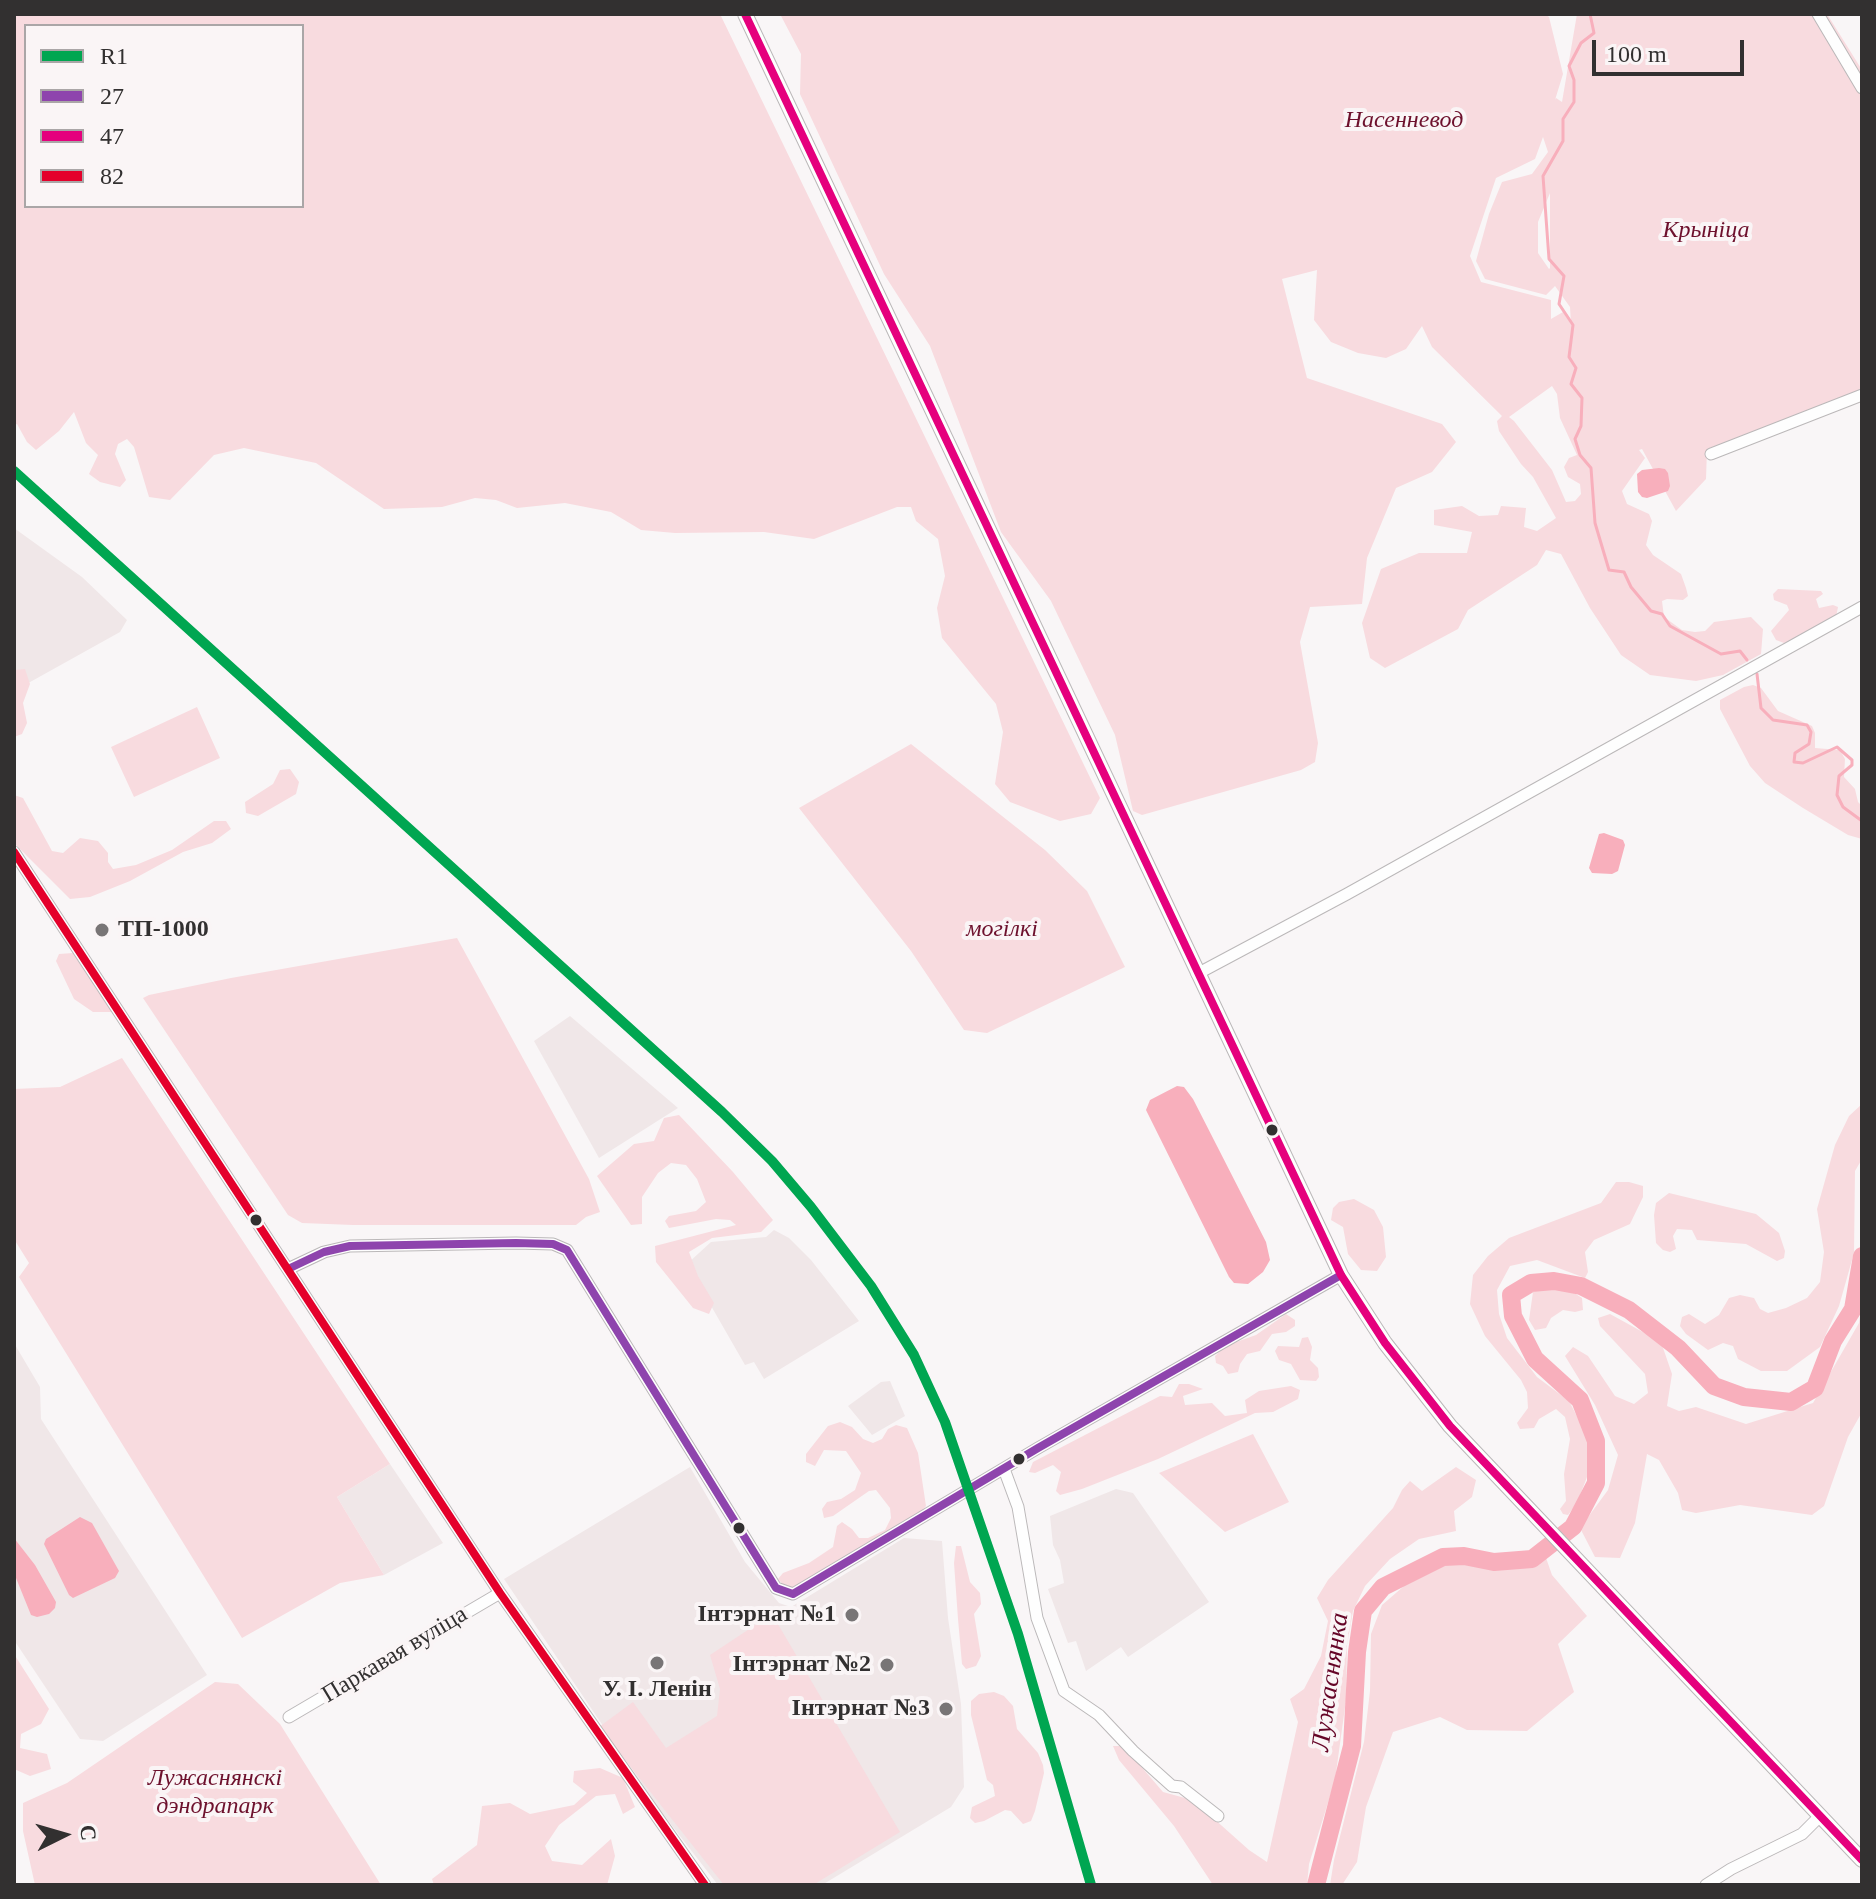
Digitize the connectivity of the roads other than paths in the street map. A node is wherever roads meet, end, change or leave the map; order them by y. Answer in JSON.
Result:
{"nodes":[{"id":1,"x":745,"y":14,"type":"edge"},
{"id":2,"x":1818,"y":14,"type":"edge"},
{"id":3,"x":1862,"y":88,"type":"edge"},
{"id":4,"x":1862,"y":395,"type":"edge"},
{"id":5,"x":1711,"y":454,"type":"dead end"},
{"id":6,"x":1862,"y":607,"type":"edge"},
{"id":7,"x":14,"y":852,"type":"edge"},
{"id":8,"x":1197,"y":974,"type":"junction"},
{"id":9,"x":288,"y":1269,"type":"junction"},
{"id":10,"x":1341,"y":1275,"type":"junction"},
{"id":11,"x":1004,"y":1469,"type":"junction"},
{"id":12,"x":500,"y":1593,"type":"junction"},
{"id":13,"x":289,"y":1717,"type":"dead end"},
{"id":14,"x":1218,"y":1816,"type":"dead end"},
{"id":15,"x":1820,"y":1816,"type":"junction"},
{"id":16,"x":1862,"y":1860,"type":"edge"},
{"id":17,"x":705,"y":1885,"type":"edge"},
{"id":18,"x":1706,"y":1885,"type":"edge"}],
"edges":[{"from":1,"to":8,"type":"main road"},
{"from":2,"to":3,"type":"street"},
{"from":4,"to":5,"type":"street"},
{"from":6,"to":8,"type":"street"},
{"from":7,"to":9,"type":"street"},
{"from":8,"to":10,"type":"main road"},
{"from":9,"to":11,"type":"street"},
{"from":9,"to":12,"type":"street"},
{"from":10,"to":11,"type":"street"},
{"from":10,"to":15,"type":"main road"},
{"from":11,"to":14,"type":"street"},
{"from":12,"to":13,"type":"street","name":"Паркавая вуліца"},
{"from":12,"to":17,"type":"street"},
{"from":15,"to":16,"type":"main road"},
{"from":15,"to":18,"type":"street"}]}
